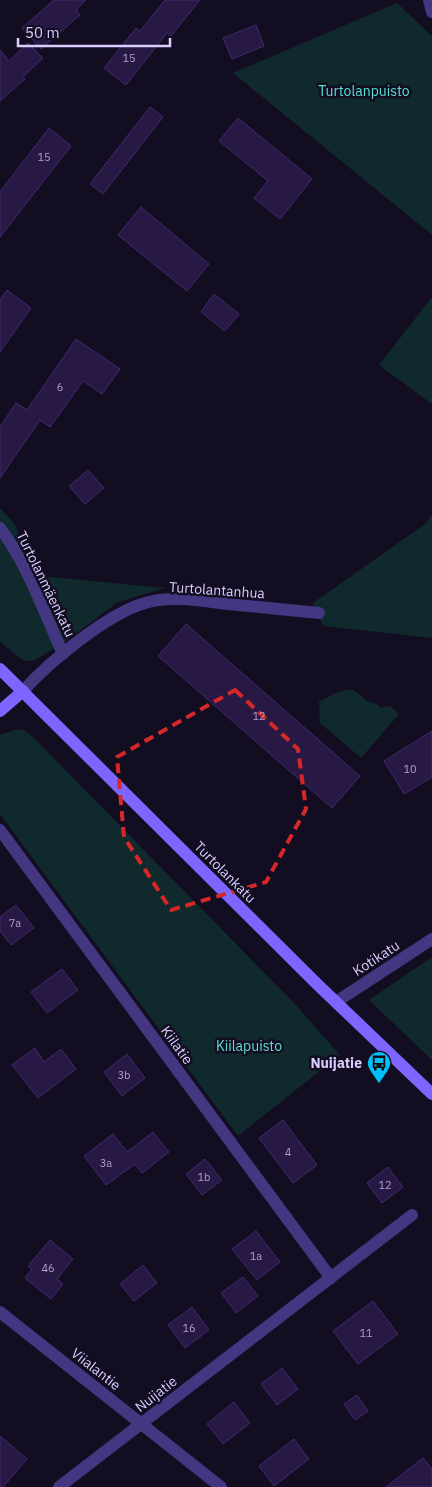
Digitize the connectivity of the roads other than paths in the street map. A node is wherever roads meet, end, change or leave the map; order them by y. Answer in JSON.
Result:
{"nodes":[{"id":1,"x":429,"y":0,"type":"edge"},
{"id":2,"x":432,"y":12,"type":"edge"},
{"id":3,"x":0,"y":528,"type":"edge"},
{"id":4,"x":319,"y":613,"type":"dead end"},
{"id":5,"x":63,"y":654,"type":"junction"},
{"id":6,"x":0,"y":668,"type":"edge"},
{"id":7,"x":23,"y":691,"type":"junction"},
{"id":8,"x":0,"y":712,"type":"edge"},
{"id":9,"x":0,"y":830,"type":"edge"},
{"id":10,"x":432,"y":939,"type":"edge"},
{"id":11,"x":336,"y":1002,"type":"junction"},
{"id":12,"x":432,"y":1094,"type":"edge"},
{"id":13,"x":412,"y":1215,"type":"dead end"},
{"id":14,"x":330,"y":1278,"type":"junction"},
{"id":15,"x":0,"y":1312,"type":"edge"},
{"id":16,"x":142,"y":1424,"type":"junction"},
{"id":17,"x":59,"y":1487,"type":"edge"},
{"id":18,"x":221,"y":1487,"type":"edge"}],
"edges":[{"from":1,"to":2,"type":"street"},
{"from":3,"to":5,"type":"street","name":"Turtolanmäenkatu"},
{"from":4,"to":5,"type":"street","name":"Turtolantanhua"},
{"from":5,"to":7,"type":"street","name":"Turtolantanhua"},
{"from":6,"to":7,"type":"main road","name":"Turtolankatu"},
{"from":7,"to":8,"type":"main road"},
{"from":7,"to":11,"type":"main road","name":"Turtolankatu"},
{"from":9,"to":14,"type":"street","name":"Kiilatie"},
{"from":10,"to":11,"type":"street","name":"Kotikatu"},
{"from":11,"to":12,"type":"main road","name":"Turtolankatu"},
{"from":13,"to":14,"type":"street","name":"Nuijatie"},
{"from":14,"to":16,"type":"street","name":"Nuijatie"},
{"from":15,"to":16,"type":"street","name":"Viialantie"},
{"from":16,"to":17,"type":"street","name":"Nuijatie"},
{"from":16,"to":18,"type":"street","name":"Viialantie"}]}
